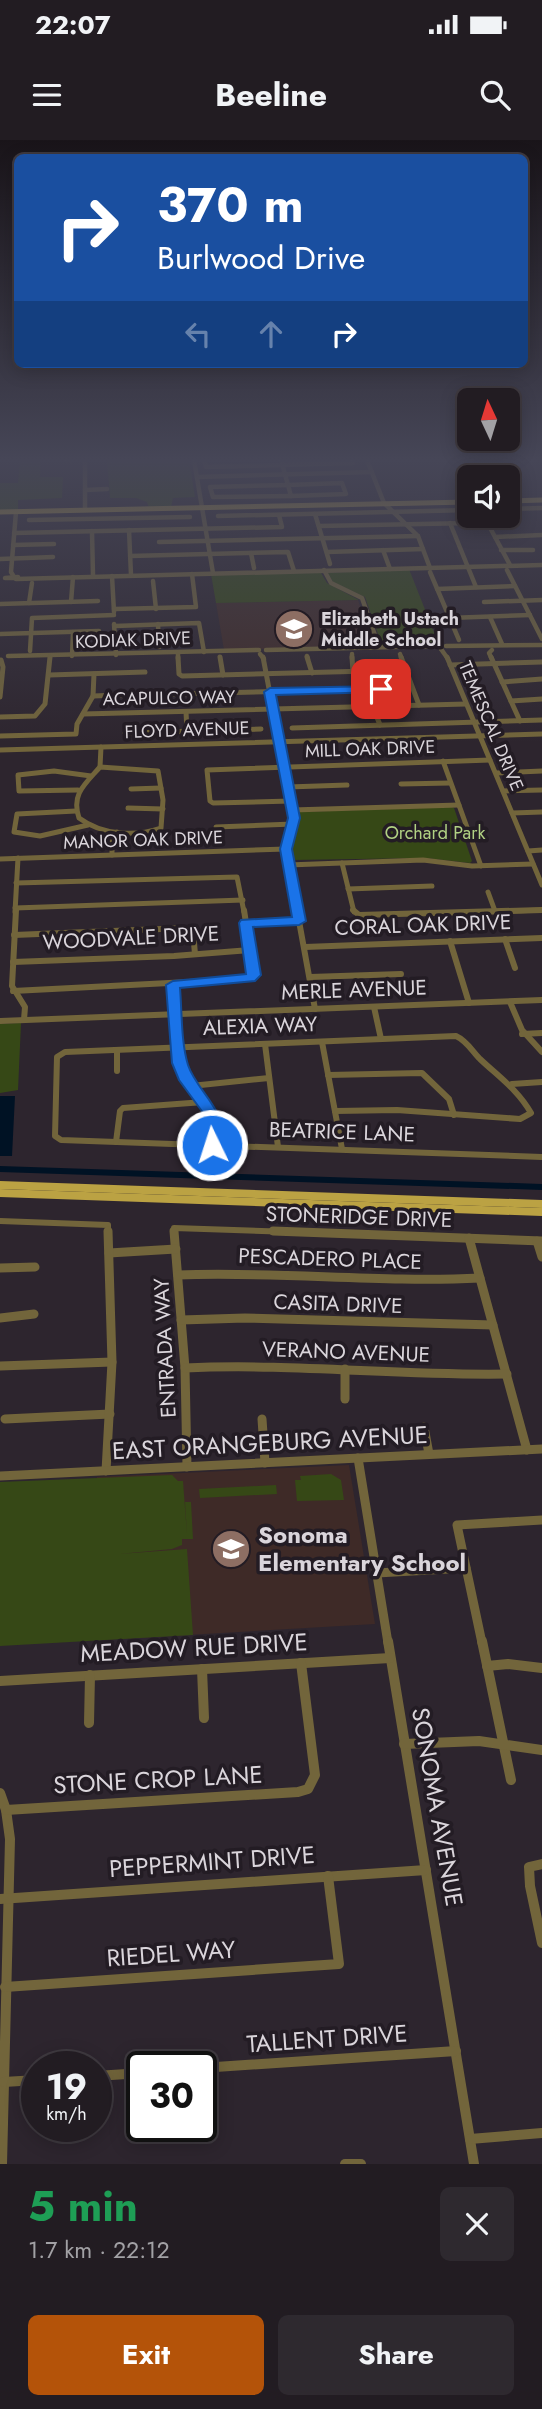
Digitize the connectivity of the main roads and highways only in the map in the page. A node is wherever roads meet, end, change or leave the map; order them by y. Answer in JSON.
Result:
{"nodes":[{"id":1,"x":0,"y":1185,"type":"edge"},
{"id":2,"x":0,"y":1194,"type":"edge"},
{"id":3,"x":542,"y":1204,"type":"edge"},
{"id":4,"x":542,"y":1212,"type":"edge"}],
"edges":[{"from":1,"to":3,"type":"main road"},
{"from":2,"to":4,"type":"main road"}]}
